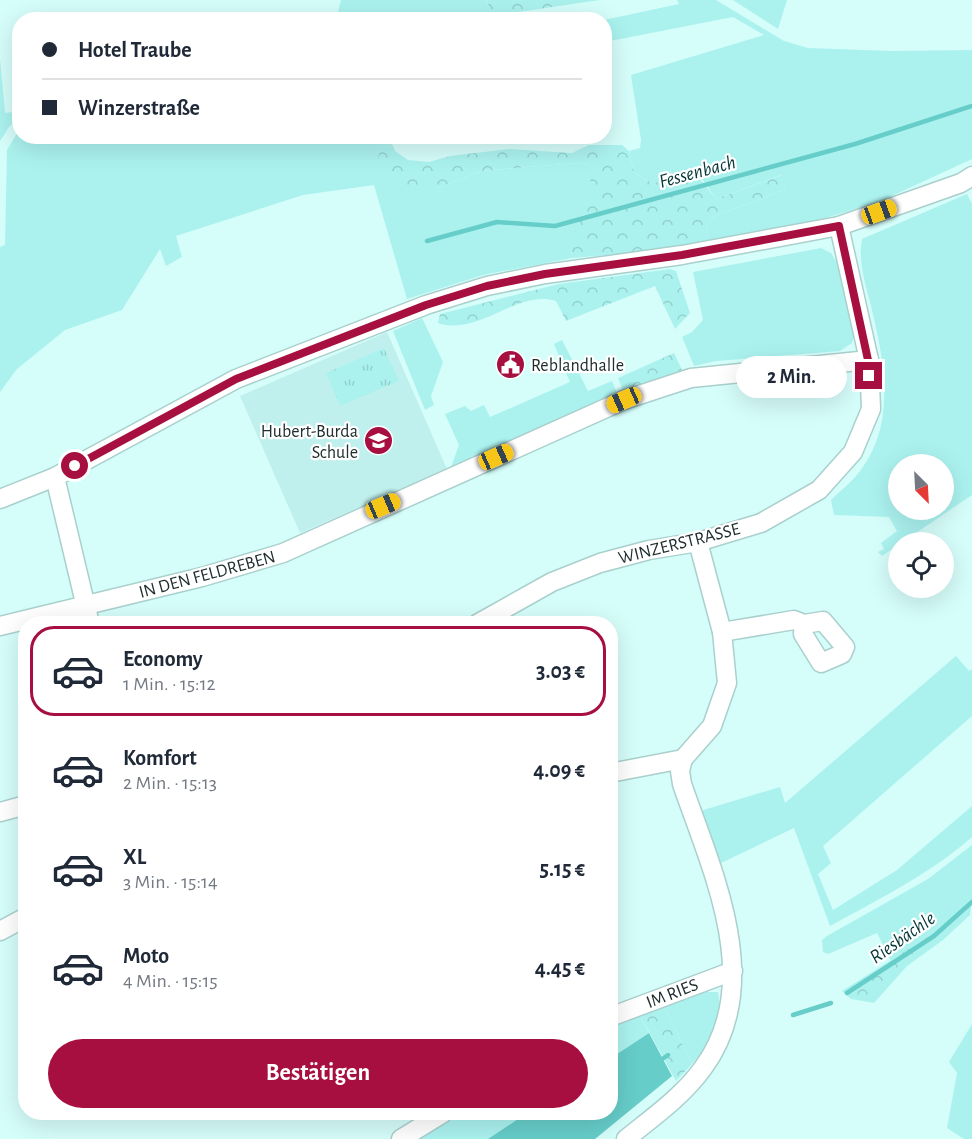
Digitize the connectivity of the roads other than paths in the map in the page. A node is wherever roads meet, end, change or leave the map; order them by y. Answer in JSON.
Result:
{"nodes":[{"id":1,"x":972,"y":176,"type":"edge"},
{"id":2,"x":839,"y":226,"type":"junction"},
{"id":3,"x":868,"y":360,"type":"junction"},
{"id":4,"x":55,"y":477,"type":"junction"},
{"id":5,"x":0,"y":499,"type":"edge"},
{"id":6,"x":698,"y":542,"type":"junction"},
{"id":7,"x":85,"y":605,"type":"junction"},
{"id":8,"x":40,"y":616,"type":"edge"},
{"id":9,"x":88,"y":616,"type":"edge"},
{"id":10,"x":491,"y":616,"type":"edge"},
{"id":11,"x":18,"y":622,"type":"edge"},
{"id":12,"x":804,"y":624,"type":"dead end"},
{"id":13,"x":0,"y":626,"type":"edge"},
{"id":14,"x":722,"y":632,"type":"junction"},
{"id":15,"x":683,"y":759,"type":"junction"},
{"id":16,"x":618,"y":772,"type":"edge"},
{"id":17,"x":18,"y":808,"type":"edge"},
{"id":18,"x":0,"y":812,"type":"edge"},
{"id":19,"x":18,"y":921,"type":"edge"},
{"id":20,"x":0,"y":931,"type":"edge"},
{"id":21,"x":733,"y":971,"type":"junction"},
{"id":22,"x":618,"y":1014,"type":"edge"},
{"id":23,"x":432,"y":1120,"type":"edge"},
{"id":24,"x":401,"y":1139,"type":"edge"},
{"id":25,"x":626,"y":1139,"type":"edge"}],
"edges":[{"from":1,"to":2,"type":"street"},
{"from":2,"to":3,"type":"street","name":"WINZERSTRASSE"},
{"from":2,"to":4,"type":"street"},
{"from":3,"to":6,"type":"street","name":"WINZERSTRASSE"},
{"from":3,"to":7,"type":"street","name":"IN DEN FELDREBEN"},
{"from":4,"to":5,"type":"street"},
{"from":4,"to":7,"type":"street"},
{"from":6,"to":10,"type":"street","name":"WINZERSTRASSE"},
{"from":6,"to":14,"type":"street"},
{"from":7,"to":8,"type":"street","name":"IN DEN FELDREBEN"},
{"from":7,"to":9,"type":"street"},
{"from":11,"to":13,"type":"street","name":"IN DEN FELDREBEN"},
{"from":12,"to":14,"type":"street"},
{"from":14,"to":15,"type":"street"},
{"from":15,"to":16,"type":"street"},
{"from":15,"to":21,"type":"street"},
{"from":17,"to":18,"type":"street"},
{"from":19,"to":20,"type":"street"},
{"from":21,"to":22,"type":"street","name":"IM RIES"},
{"from":21,"to":25,"type":"street"},
{"from":23,"to":24,"type":"street"}]}
